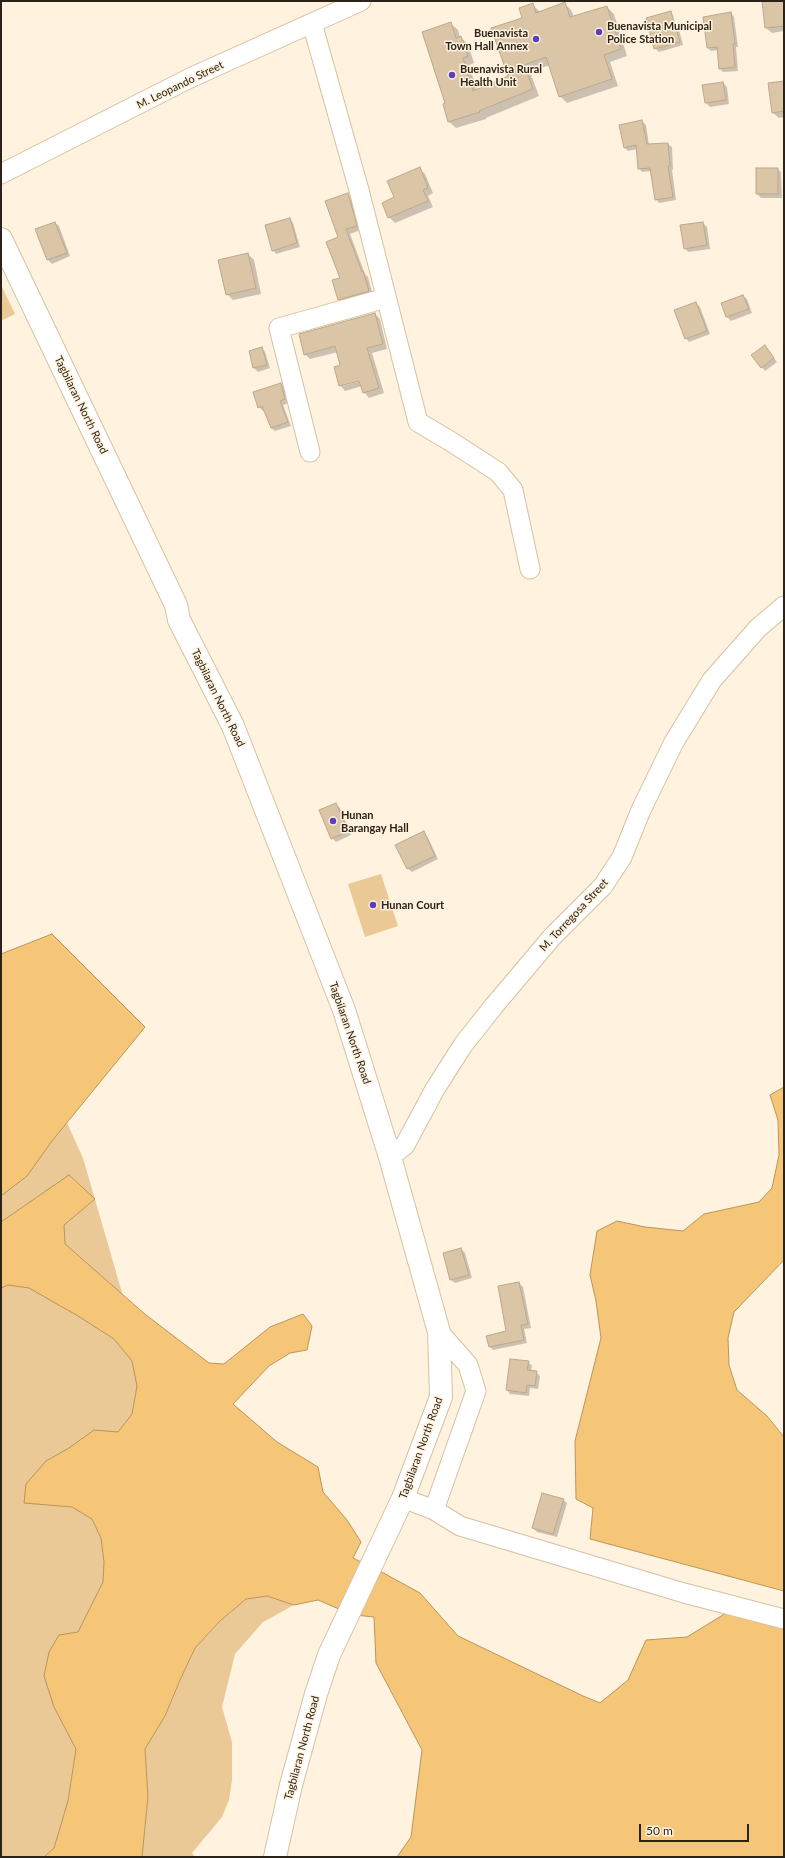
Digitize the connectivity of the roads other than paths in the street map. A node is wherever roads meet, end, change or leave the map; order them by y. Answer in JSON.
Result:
{"nodes":[{"id":1,"x":361,"y":1,"type":"edge"},
{"id":2,"x":312,"y":23,"type":"junction"},
{"id":3,"x":1,"y":174,"type":"edge"},
{"id":4,"x":1,"y":239,"type":"edge"},
{"id":5,"x":386,"y":298,"type":"junction"},
{"id":6,"x":310,"y":452,"type":"dead end"},
{"id":7,"x":530,"y":568,"type":"dead end"},
{"id":8,"x":784,"y":606,"type":"edge"},
{"id":9,"x":390,"y":1157,"type":"junction"},
{"id":10,"x":439,"y":1332,"type":"junction"},
{"id":11,"x":403,"y":1498,"type":"junction"},
{"id":12,"x":434,"y":1510,"type":"junction"},
{"id":13,"x":784,"y":1619,"type":"edge"},
{"id":14,"x":275,"y":1857,"type":"edge"}],
"edges":[{"from":1,"to":2,"type":"street","name":"M. Leopando Street"},
{"from":2,"to":3,"type":"street","name":"M. Leopando Street"},
{"from":2,"to":5,"type":"street"},
{"from":4,"to":9,"type":"main road","name":"Tagbilaran North Road"},
{"from":5,"to":6,"type":"street"},
{"from":5,"to":7,"type":"street"},
{"from":8,"to":9,"type":"street","name":"M. Torregosa Street"},
{"from":9,"to":10,"type":"main road","name":"Tagbilaran North Road"},
{"from":10,"to":11,"type":"main road","name":"Tagbilaran North Road"},
{"from":10,"to":12,"type":"street"},
{"from":11,"to":12,"type":"street"},
{"from":11,"to":14,"type":"main road","name":"Tagbilaran North Road"},
{"from":12,"to":13,"type":"street"}]}
